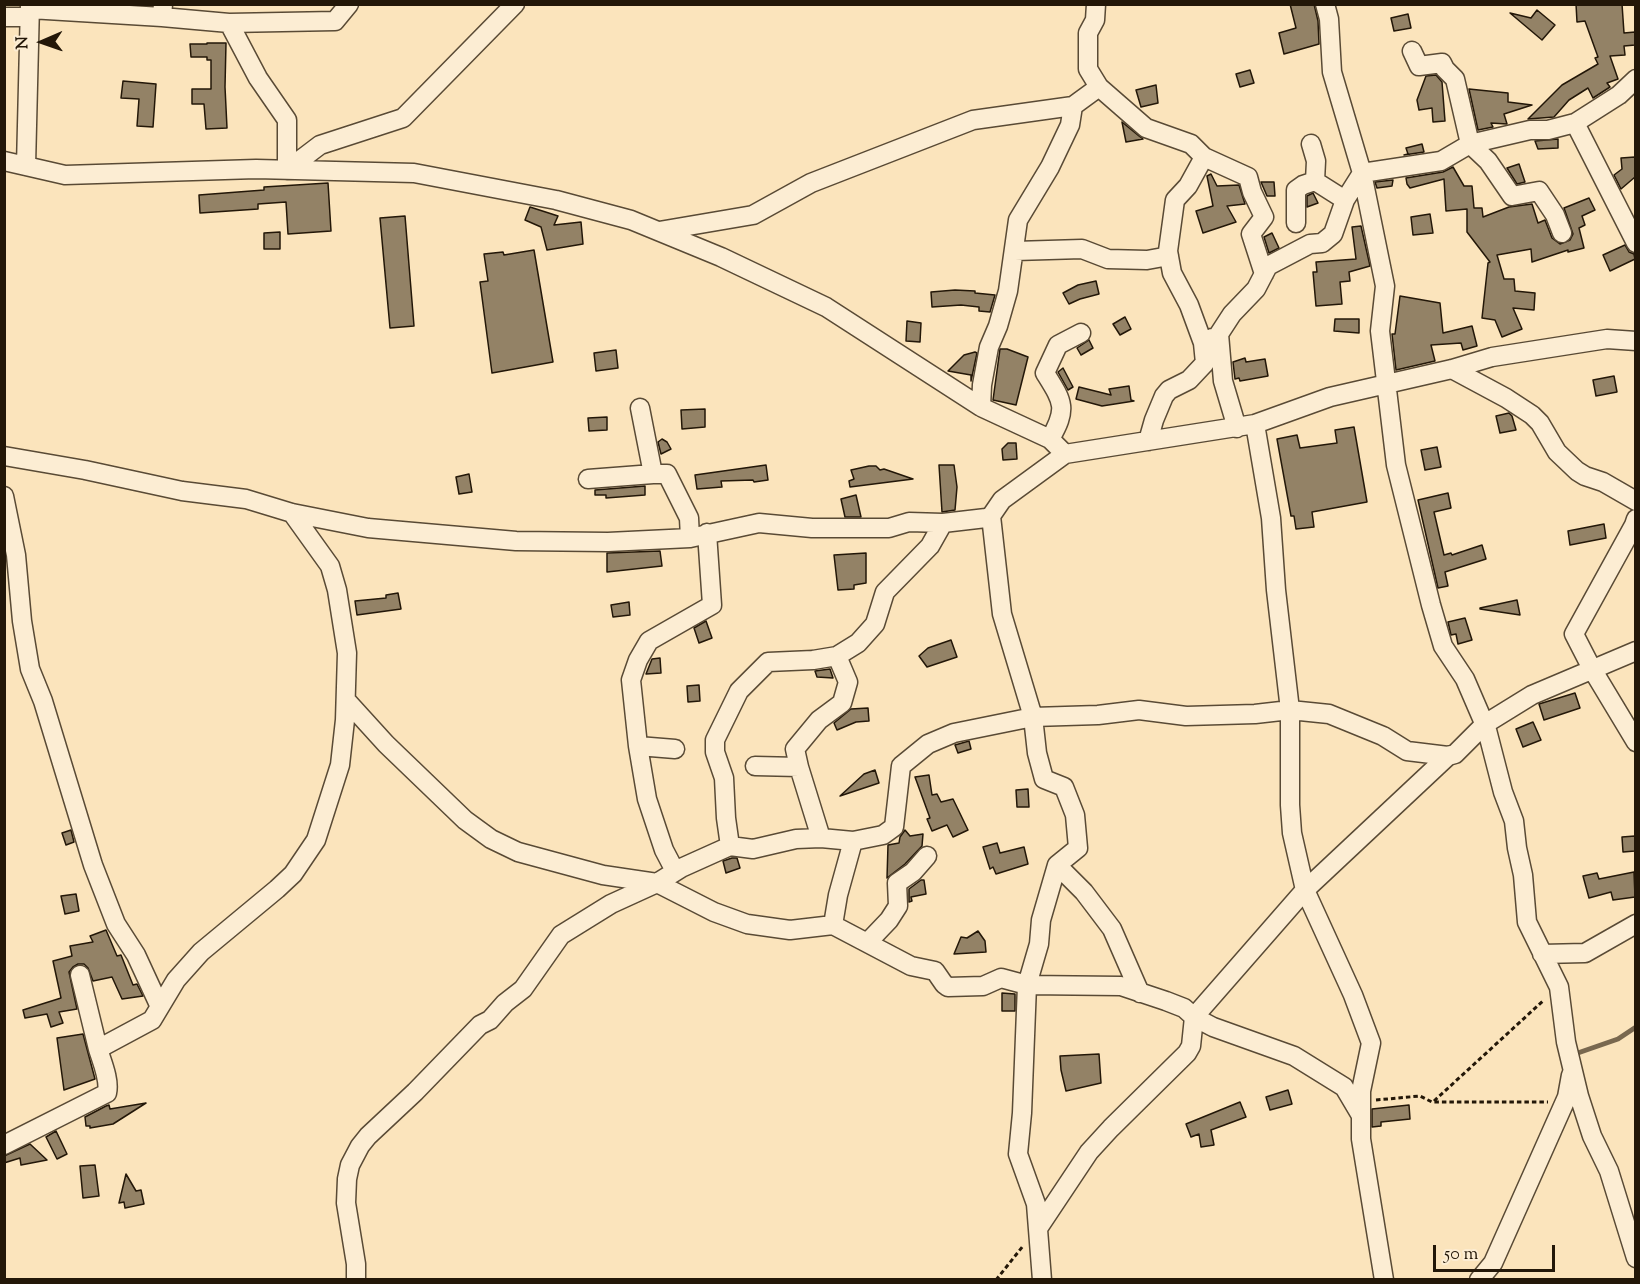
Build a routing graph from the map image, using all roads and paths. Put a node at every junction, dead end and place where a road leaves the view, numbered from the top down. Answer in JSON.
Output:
{"nodes":[{"id":1,"x":349,"y":4,"type":"edge"},
{"id":2,"x":515,"y":4,"type":"edge"},
{"id":3,"x":1096,"y":4,"type":"edge"},
{"id":4,"x":1325,"y":4,"type":"edge"},
{"id":5,"x":30,"y":10,"type":"edge"},
{"id":6,"x":163,"y":11,"type":"edge"},
{"id":7,"x":4,"y":17,"type":"edge"},
{"id":8,"x":228,"y":23,"type":"junction"},
{"id":9,"x":1412,"y":51,"type":"dead end"},
{"id":10,"x":1635,"y":79,"type":"edge"},
{"id":11,"x":1099,"y":87,"type":"junction"},
{"id":12,"x":1072,"y":106,"type":"junction"},
{"id":13,"x":1575,"y":123,"type":"junction"},
{"id":14,"x":1311,"y":144,"type":"dead end"},
{"id":15,"x":1470,"y":144,"type":"junction"},
{"id":16,"x":1204,"y":156,"type":"junction"},
{"id":17,"x":4,"y":161,"type":"edge"},
{"id":18,"x":26,"y":166,"type":"junction"},
{"id":19,"x":286,"y":170,"type":"junction"},
{"id":20,"x":1362,"y":173,"type":"junction"},
{"id":21,"x":1315,"y":181,"type":"junction"},
{"id":22,"x":1345,"y":200,"type":"junction"},
{"id":23,"x":1296,"y":224,"type":"dead end"},
{"id":24,"x":659,"y":231,"type":"junction"},
{"id":25,"x":1562,"y":233,"type":"dead end"},
{"id":26,"x":1635,"y":243,"type":"edge"},
{"id":27,"x":1015,"y":250,"type":"junction"},
{"id":28,"x":1169,"y":256,"type":"junction"},
{"id":29,"x":1264,"y":274,"type":"junction"},
{"id":30,"x":1081,"y":333,"type":"dead end"},
{"id":31,"x":1219,"y":334,"type":"junction"},
{"id":32,"x":1635,"y":341,"type":"edge"},
{"id":33,"x":1203,"y":343,"type":"junction"},
{"id":34,"x":1452,"y":369,"type":"junction"},
{"id":35,"x":1385,"y":384,"type":"junction"},
{"id":36,"x":981,"y":407,"type":"junction"},
{"id":37,"x":640,"y":408,"type":"dead end"},
{"id":38,"x":1246,"y":426,"type":"junction"},
{"id":39,"x":1050,"y":439,"type":"junction"},
{"id":40,"x":1148,"y":441,"type":"junction"},
{"id":41,"x":1065,"y":454,"type":"junction"},
{"id":42,"x":4,"y":456,"type":"edge"},
{"id":43,"x":652,"y":474,"type":"junction"},
{"id":44,"x":588,"y":479,"type":"dead end"},
{"id":45,"x":4,"y":496,"type":"edge"},
{"id":46,"x":1635,"y":501,"type":"edge"},
{"id":47,"x":292,"y":513,"type":"junction"},
{"id":48,"x":991,"y":516,"type":"junction"},
{"id":49,"x":1635,"y":519,"type":"edge"},
{"id":50,"x":943,"y":523,"type":"junction"},
{"id":51,"x":699,"y":535,"type":"junction"},
{"id":52,"x":1635,"y":651,"type":"edge"},
{"id":53,"x":837,"y":657,"type":"junction"},
{"id":54,"x":1592,"y":669,"type":"junction"},
{"id":55,"x":346,"y":700,"type":"junction"},
{"id":56,"x":1290,"y":710,"type":"junction"},
{"id":57,"x":1033,"y":717,"type":"junction"},
{"id":58,"x":1485,"y":724,"type":"junction"},
{"id":59,"x":1635,"y":742,"type":"edge"},
{"id":60,"x":638,"y":746,"type":"junction"},
{"id":61,"x":675,"y":749,"type":"dead end"},
{"id":62,"x":1448,"y":756,"type":"junction"},
{"id":63,"x":755,"y":766,"type":"dead end"},
{"id":64,"x":799,"y":767,"type":"junction"},
{"id":65,"x":821,"y":838,"type":"junction"},
{"id":66,"x":853,"y":841,"type":"junction"},
{"id":67,"x":730,"y":846,"type":"junction"},
{"id":68,"x":927,"y":856,"type":"dead end"},
{"id":69,"x":1057,"y":865,"type":"junction"},
{"id":70,"x":675,"y":871,"type":"junction"},
{"id":71,"x":657,"y":883,"type":"junction"},
{"id":72,"x":1305,"y":890,"type":"junction"},
{"id":73,"x":1635,"y":924,"type":"edge"},
{"id":74,"x":833,"y":925,"type":"junction"},
{"id":75,"x":868,"y":942,"type":"junction"},
{"id":76,"x":1542,"y":954,"type":"junction"},
{"id":77,"x":80,"y":975,"type":"dead end"},
{"id":78,"x":1027,"y":985,"type":"junction"},
{"id":79,"x":1559,"y":987,"type":"junction"},
{"id":80,"x":1140,"y":993,"type":"junction"},
{"id":81,"x":160,"y":1006,"type":"junction"},
{"id":82,"x":1194,"y":1017,"type":"junction"},
{"id":83,"x":98,"y":1050,"type":"junction"},
{"id":84,"x":1572,"y":1069,"type":"junction"},
{"id":85,"x":1567,"y":1097,"type":"junction"},
{"id":86,"x":1432,"y":1102,"type":"junction"},
{"id":87,"x":1360,"y":1107,"type":"junction"},
{"id":88,"x":4,"y":1145,"type":"edge"},
{"id":89,"x":1039,"y":1227,"type":"junction"},
{"id":90,"x":1635,"y":1258,"type":"edge"},
{"id":91,"x":356,"y":1280,"type":"edge"},
{"id":92,"x":996,"y":1280,"type":"edge"},
{"id":93,"x":1042,"y":1280,"type":"edge"},
{"id":94,"x":1384,"y":1280,"type":"edge"},
{"id":95,"x":1479,"y":1280,"type":"edge"}],
"edges":[{"from":1,"to":8,"type":"street"},
{"from":2,"to":19,"type":"street"},
{"from":3,"to":11,"type":"street"},
{"from":4,"to":20,"type":"street"},
{"from":5,"to":6,"type":"street"},
{"from":5,"to":7,"type":"street"},
{"from":5,"to":18,"type":"street"},
{"from":6,"to":8,"type":"street"},
{"from":8,"to":19,"type":"street"},
{"from":9,"to":15,"type":"street"},
{"from":10,"to":13,"type":"street"},
{"from":11,"to":12,"type":"street"},
{"from":11,"to":16,"type":"street"},
{"from":12,"to":24,"type":"street"},
{"from":12,"to":27,"type":"street"},
{"from":13,"to":15,"type":"street"},
{"from":13,"to":26,"type":"street"},
{"from":14,"to":21,"type":"street"},
{"from":15,"to":20,"type":"street"},
{"from":15,"to":25,"type":"street"},
{"from":16,"to":28,"type":"street"},
{"from":16,"to":29,"type":"street"},
{"from":17,"to":18,"type":"street"},
{"from":18,"to":19,"type":"street"},
{"from":19,"to":24,"type":"street"},
{"from":20,"to":22,"type":"street"},
{"from":20,"to":35,"type":"street"},
{"from":21,"to":22,"type":"street"},
{"from":21,"to":23,"type":"street"},
{"from":22,"to":29,"type":"street"},
{"from":24,"to":36,"type":"street"},
{"from":27,"to":28,"type":"street"},
{"from":27,"to":36,"type":"street"},
{"from":28,"to":33,"type":"street"},
{"from":29,"to":31,"type":"street"},
{"from":30,"to":39,"type":"street"},
{"from":31,"to":33,"type":"street"},
{"from":31,"to":38,"type":"street"},
{"from":32,"to":34,"type":"street"},
{"from":33,"to":40,"type":"street"},
{"from":34,"to":35,"type":"street"},
{"from":34,"to":46,"type":"street"},
{"from":35,"to":38,"type":"street"},
{"from":35,"to":58,"type":"street"},
{"from":36,"to":39,"type":"street"},
{"from":37,"to":43,"type":"street"},
{"from":38,"to":40,"type":"street"},
{"from":38,"to":56,"type":"street"},
{"from":39,"to":41,"type":"street"},
{"from":40,"to":41,"type":"street"},
{"from":41,"to":48,"type":"street"},
{"from":42,"to":47,"type":"street"},
{"from":43,"to":44,"type":"street"},
{"from":43,"to":51,"type":"street"},
{"from":45,"to":81,"type":"street"},
{"from":47,"to":51,"type":"street"},
{"from":47,"to":55,"type":"street"},
{"from":48,"to":50,"type":"street"},
{"from":48,"to":57,"type":"street"},
{"from":49,"to":54,"type":"street"},
{"from":50,"to":51,"type":"street"},
{"from":50,"to":53,"type":"street"},
{"from":51,"to":60,"type":"street"},
{"from":52,"to":54,"type":"street"},
{"from":53,"to":64,"type":"street"},
{"from":53,"to":67,"type":"street"},
{"from":54,"to":58,"type":"street"},
{"from":54,"to":59,"type":"street"},
{"from":55,"to":71,"type":"street"},
{"from":55,"to":81,"type":"street"},
{"from":56,"to":57,"type":"street"},
{"from":56,"to":62,"type":"street"},
{"from":56,"to":72,"type":"street"},
{"from":57,"to":66,"type":"street"},
{"from":57,"to":69,"type":"street"},
{"from":58,"to":62,"type":"street"},
{"from":58,"to":76,"type":"street"},
{"from":60,"to":61,"type":"street"},
{"from":60,"to":70,"type":"street"},
{"from":62,"to":72,"type":"street"},
{"from":63,"to":64,"type":"street"},
{"from":64,"to":65,"type":"street"},
{"from":65,"to":66,"type":"street"},
{"from":65,"to":67,"type":"street"},
{"from":66,"to":74,"type":"street"},
{"from":67,"to":70,"type":"street"},
{"from":68,"to":75,"type":"street"},
{"from":69,"to":78,"type":"street"},
{"from":69,"to":80,"type":"street"},
{"from":70,"to":71,"type":"street"},
{"from":71,"to":74,"type":"street"},
{"from":71,"to":91,"type":"street"},
{"from":72,"to":82,"type":"street"},
{"from":72,"to":87,"type":"street"},
{"from":73,"to":76,"type":"street"},
{"from":74,"to":75,"type":"street"},
{"from":75,"to":78,"type":"street"},
{"from":76,"to":79,"type":"street"},
{"from":77,"to":83,"type":"street"},
{"from":78,"to":80,"type":"street"},
{"from":78,"to":89,"type":"street"},
{"from":79,"to":84,"type":"street"},
{"from":79,"to":86,"type":"path"},
{"from":80,"to":82,"type":"street"},
{"from":81,"to":83,"type":"street"},
{"from":82,"to":87,"type":"street"},
{"from":82,"to":89,"type":"street"},
{"from":83,"to":88,"type":"street"},
{"from":84,"to":85,"type":"street"},
{"from":84,"to":90,"type":"street"},
{"from":85,"to":86,"type":"path"},
{"from":85,"to":95,"type":"street"},
{"from":86,"to":87,"type":"path"},
{"from":87,"to":94,"type":"street"},
{"from":89,"to":92,"type":"path"},
{"from":89,"to":93,"type":"street"}]}
